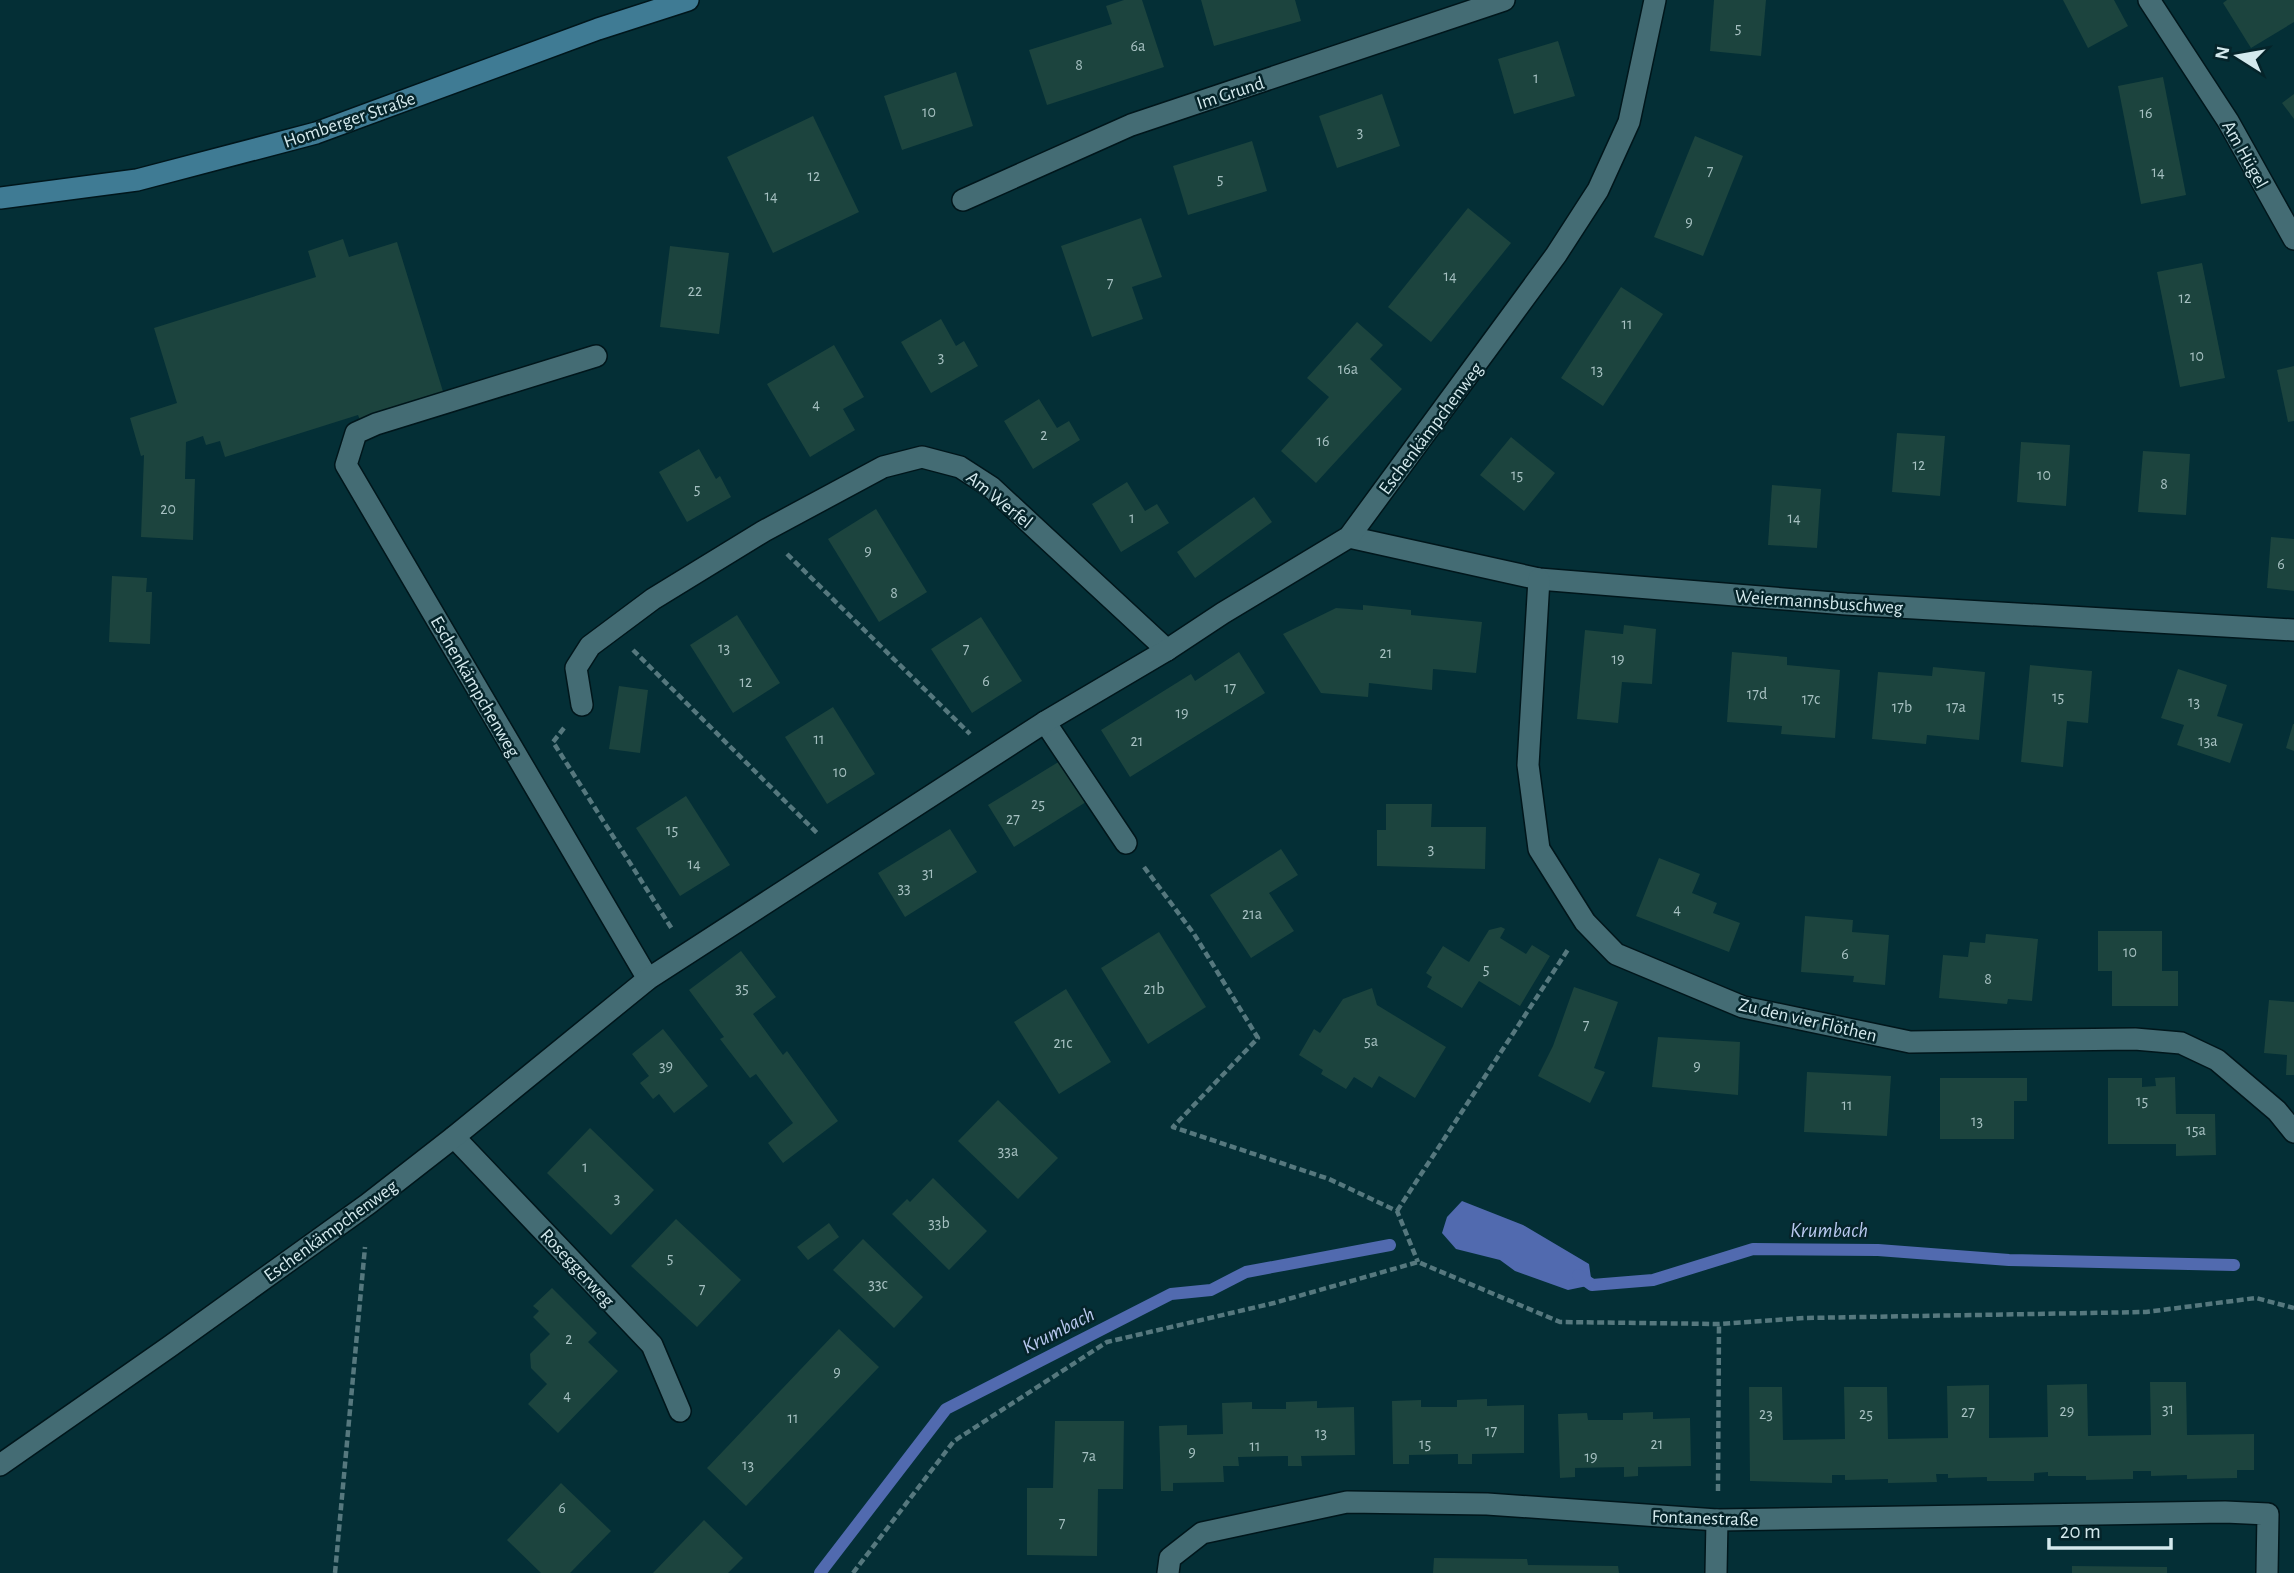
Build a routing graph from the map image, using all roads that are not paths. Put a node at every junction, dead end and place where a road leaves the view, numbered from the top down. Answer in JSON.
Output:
{"nodes":[{"id":1,"x":688,"y":0,"type":"edge"},
{"id":2,"x":1504,"y":0,"type":"edge"},
{"id":3,"x":1655,"y":0,"type":"edge"},
{"id":4,"x":2149,"y":0,"type":"edge"},
{"id":5,"x":0,"y":198,"type":"edge"},
{"id":6,"x":963,"y":200,"type":"dead end"},
{"id":7,"x":2294,"y":239,"type":"edge"},
{"id":8,"x":596,"y":356,"type":"dead end"},
{"id":9,"x":1349,"y":537,"type":"junction"},
{"id":10,"x":1539,"y":579,"type":"junction"},
{"id":11,"x":2294,"y":630,"type":"edge"},
{"id":12,"x":1167,"y":650,"type":"junction"},
{"id":13,"x":582,"y":705,"type":"road end"},
{"id":14,"x":1045,"y":722,"type":"junction"},
{"id":15,"x":1126,"y":843,"type":"road end"},
{"id":16,"x":648,"y":979,"type":"junction"},
{"id":17,"x":2294,"y":1132,"type":"edge"},
{"id":18,"x":454,"y":1137,"type":"junction"},
{"id":19,"x":680,"y":1411,"type":"dead end"},
{"id":20,"x":0,"y":1465,"type":"edge"},
{"id":21,"x":1717,"y":1520,"type":"junction"},
{"id":22,"x":1168,"y":1573,"type":"edge"},
{"id":23,"x":1716,"y":1573,"type":"edge"},
{"id":24,"x":2267,"y":1573,"type":"edge"}],
"edges":[{"from":1,"to":5,"type":"main road","name":"Homberger Straße"},
{"from":2,"to":6,"type":"street","name":"Im Grund"},
{"from":3,"to":9,"type":"street","name":"Eschenkämpchenweg"},
{"from":4,"to":7,"type":"street","name":"Am Hügel"},
{"from":8,"to":16,"type":"street","name":"Eschenkämpchenweg"},
{"from":9,"to":10,"type":"street","name":"Weiermannsbuschweg"},
{"from":9,"to":12,"type":"street","name":"Eschenkämpchenweg"},
{"from":10,"to":11,"type":"street","name":"Weiermannsbuschweg"},
{"from":10,"to":17,"type":"street","name":"Zu den vier Flöthen"},
{"from":12,"to":13,"type":"street","name":"Am Werfel"},
{"from":12,"to":14,"type":"street","name":"Eschenkämpchenweg"},
{"from":14,"to":15,"type":"street"},
{"from":14,"to":16,"type":"street","name":"Eschenkämpchenweg"},
{"from":16,"to":18,"type":"street","name":"Eschenkämpchenweg"},
{"from":18,"to":19,"type":"street","name":"Roseggerweg"},
{"from":18,"to":20,"type":"street","name":"Eschenkämpchenweg"},
{"from":21,"to":22,"type":"street","name":"Fontanestraße"},
{"from":21,"to":23,"type":"street"},
{"from":21,"to":24,"type":"street","name":"Fontanestraße"}]}
